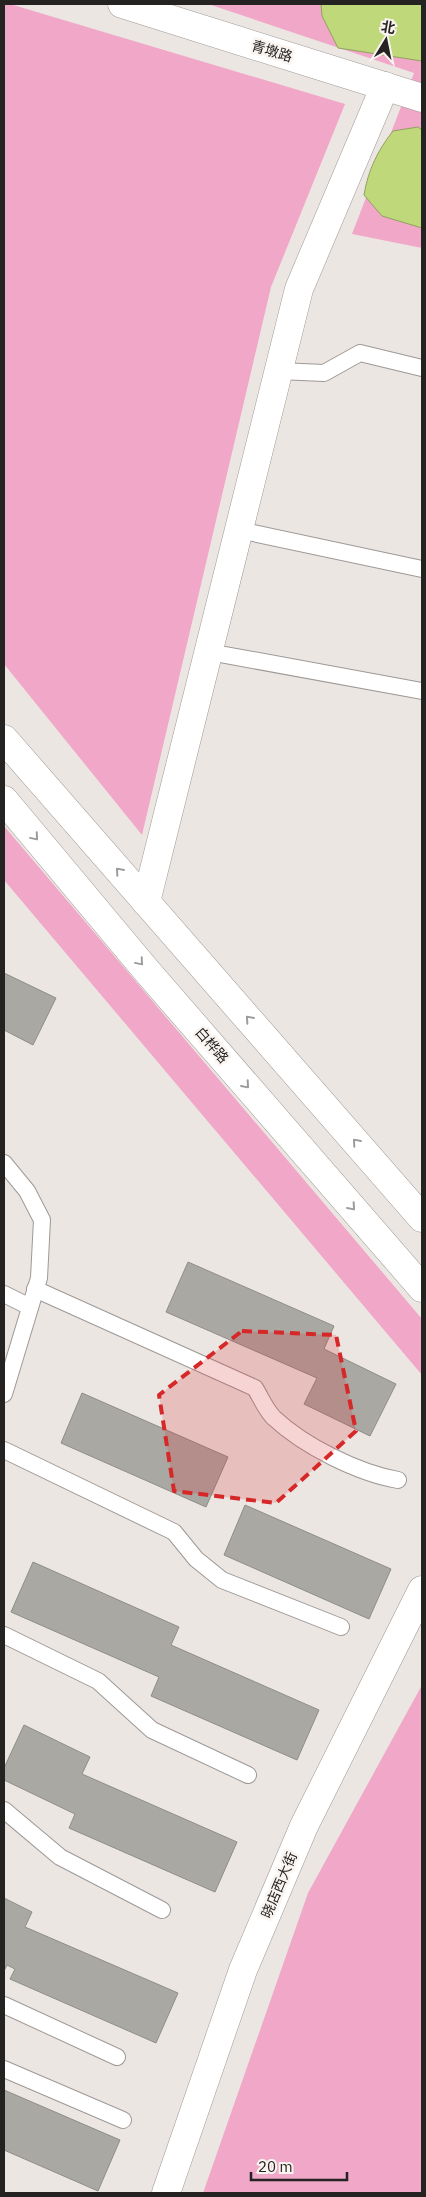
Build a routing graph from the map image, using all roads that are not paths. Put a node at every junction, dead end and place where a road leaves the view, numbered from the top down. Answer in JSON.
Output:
{"nodes":[{"id":1,"x":122,"y":4,"type":"edge"},
{"id":2,"x":385,"y":86,"type":"junction"},
{"id":3,"x":422,"y":98,"type":"edge"},
{"id":4,"x":422,"y":368,"type":"edge"},
{"id":5,"x":279,"y":371,"type":"junction"},
{"id":6,"x":239,"y":530,"type":"junction"},
{"id":7,"x":422,"y":569,"type":"edge"},
{"id":8,"x":209,"y":652,"type":"junction"},
{"id":9,"x":422,"y":691,"type":"edge"},
{"id":10,"x":4,"y":739,"type":"edge"},
{"id":11,"x":4,"y":800,"type":"edge"},
{"id":12,"x":146,"y":902,"type":"junction"},
{"id":13,"x":4,"y":1162,"type":"edge"},
{"id":14,"x":422,"y":1218,"type":"edge"},
{"id":15,"x":422,"y":1288,"type":"edge"},
{"id":16,"x":35,"y":1290,"type":"junction"},
{"id":17,"x":4,"y":1294,"type":"edge"},
{"id":18,"x":30,"y":1307,"type":"junction"},
{"id":19,"x":4,"y":1394,"type":"edge"},
{"id":20,"x":4,"y":1450,"type":"edge"},
{"id":21,"x":398,"y":1480,"type":"dead end"},
{"id":22,"x":422,"y":1590,"type":"edge"},
{"id":23,"x":341,"y":1627,"type":"dead end"},
{"id":24,"x":4,"y":1635,"type":"edge"},
{"id":25,"x":248,"y":1775,"type":"dead end"},
{"id":26,"x":4,"y":1810,"type":"edge"},
{"id":27,"x":162,"y":1910,"type":"dead end"},
{"id":28,"x":4,"y":2005,"type":"edge"},
{"id":29,"x":117,"y":2057,"type":"dead end"},
{"id":30,"x":4,"y":2069,"type":"edge"},
{"id":31,"x":123,"y":2120,"type":"dead end"},
{"id":32,"x":166,"y":2193,"type":"edge"}],
"edges":[{"from":1,"to":2,"type":"street","name":"青墩路"},
{"from":2,"to":3,"type":"street","name":"青墩路"},
{"from":2,"to":5,"type":"street"},
{"from":4,"to":5,"type":"lane"},
{"from":5,"to":6,"type":"street"},
{"from":6,"to":7,"type":"lane"},
{"from":6,"to":8,"type":"street"},
{"from":8,"to":9,"type":"lane"},
{"from":8,"to":12,"type":"street"},
{"from":12,"to":10,"type":"street","one_way":true},
{"from":11,"to":15,"type":"street","name":"白桦路","one_way":true},
{"from":14,"to":12,"type":"street","one_way":true},
{"from":13,"to":16,"type":"lane"},
{"from":16,"to":18,"type":"lane"},
{"from":16,"to":21,"type":"lane"},
{"from":17,"to":18,"type":"lane"},
{"from":18,"to":19,"type":"lane"},
{"from":20,"to":23,"type":"lane"},
{"from":22,"to":32,"type":"street","name":"晓店西大街"},
{"from":24,"to":25,"type":"lane"},
{"from":26,"to":27,"type":"lane"},
{"from":28,"to":29,"type":"lane"},
{"from":30,"to":31,"type":"lane"}]}
